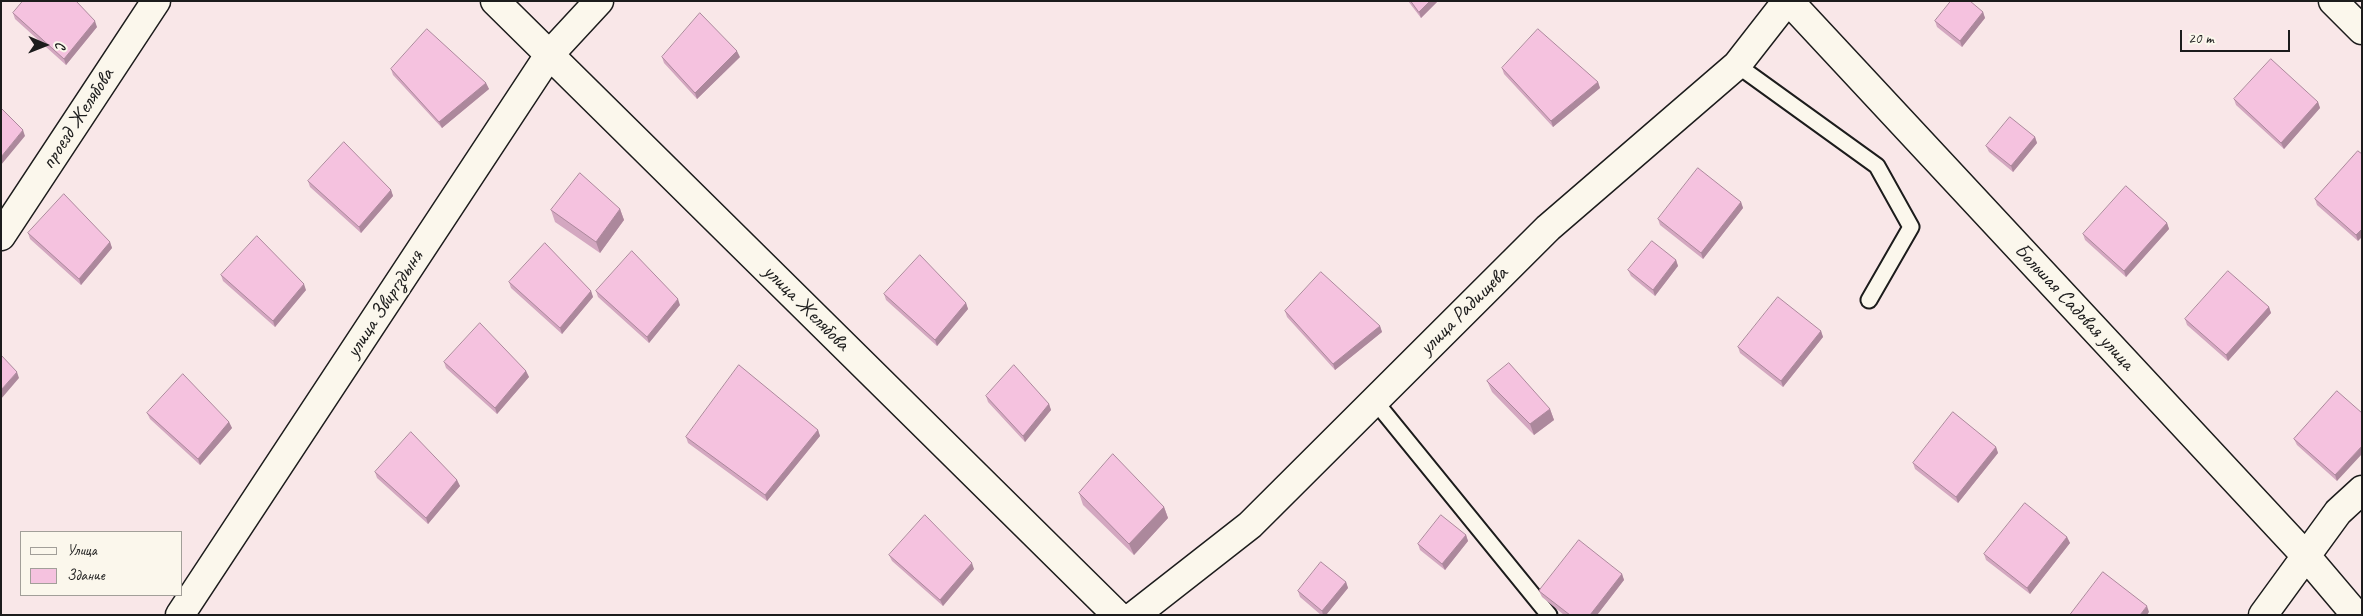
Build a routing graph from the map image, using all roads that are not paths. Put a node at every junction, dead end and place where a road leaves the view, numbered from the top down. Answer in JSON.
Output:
{"nodes":[{"id":1,"x":156,"y":1,"type":"edge"},
{"id":2,"x":494,"y":1,"type":"edge"},
{"id":3,"x":599,"y":1,"type":"edge"},
{"id":4,"x":1788,"y":1,"type":"edge"},
{"id":5,"x":2333,"y":1,"type":"edge"},
{"id":6,"x":2362,"y":30,"type":"edge"},
{"id":7,"x":549,"y":55,"type":"junction"},
{"id":8,"x":1737,"y":65,"type":"junction"},
{"id":9,"x":1,"y":236,"type":"edge"},
{"id":10,"x":1869,"y":300,"type":"dead end"},
{"id":11,"x":1374,"y":400,"type":"junction"},
{"id":12,"x":2362,"y":490,"type":"edge"},
{"id":13,"x":2306,"y":556,"type":"junction"},
{"id":14,"x":180,"y":615,"type":"edge"},
{"id":15,"x":1117,"y":615,"type":"edge"},
{"id":16,"x":1135,"y":615,"type":"edge"},
{"id":17,"x":1548,"y":615,"type":"edge"},
{"id":18,"x":2263,"y":615,"type":"edge"},
{"id":19,"x":2356,"y":615,"type":"edge"}],
"edges":[{"from":1,"to":9,"type":"street","name":"проезд Желябова"},
{"from":2,"to":7,"type":"street","name":"улица Желябова"},
{"from":3,"to":7,"type":"street","name":"улица Звиргздыня"},
{"from":4,"to":8,"type":"street","name":"улица Радищева"},
{"from":4,"to":13,"type":"street","name":"Большая Садовая улица"},
{"from":5,"to":6,"type":"street"},
{"from":7,"to":14,"type":"street","name":"улица Звиргздыня"},
{"from":7,"to":15,"type":"street","name":"улица Желябова"},
{"from":8,"to":10,"type":"lane"},
{"from":8,"to":11,"type":"street","name":"улица Радищева"},
{"from":11,"to":16,"type":"street","name":"улица Радищева"},
{"from":11,"to":17,"type":"lane"},
{"from":12,"to":13,"type":"street"},
{"from":13,"to":18,"type":"street"},
{"from":13,"to":19,"type":"street","name":"Большая Садовая улица"}]}
